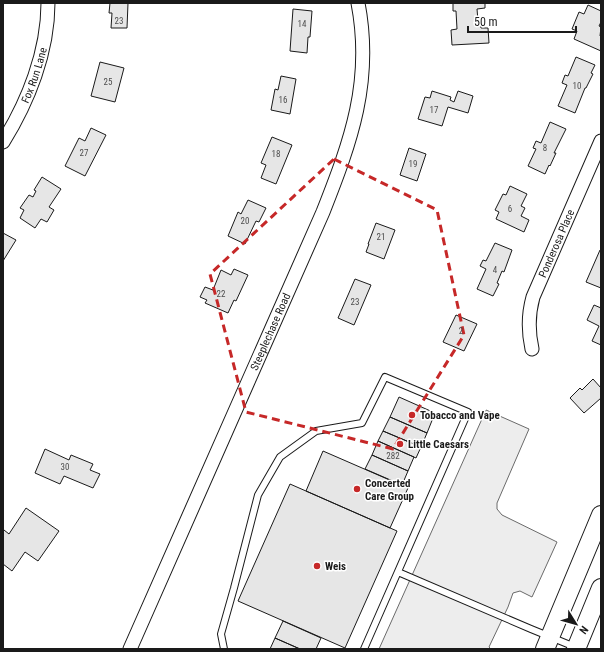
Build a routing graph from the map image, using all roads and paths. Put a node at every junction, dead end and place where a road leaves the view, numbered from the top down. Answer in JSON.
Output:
{"nodes":[{"id":1,"x":48,"y":3,"type":"edge"},
{"id":2,"x":358,"y":3,"type":"edge"},
{"id":3,"x":601,"y":141,"type":"edge"},
{"id":4,"x":3,"y":142,"type":"edge"},
{"id":5,"x":596,"y":164,"type":"edge"},
{"id":6,"x":532,"y":349,"type":"dead end"},
{"id":7,"x":601,"y":515,"type":"edge"},
{"id":8,"x":398,"y":572,"type":"junction"},
{"id":9,"x":601,"y":588,"type":"edge"},
{"id":10,"x":547,"y":643,"type":"edge"},
{"id":11,"x":576,"y":648,"type":"edge"},
{"id":12,"x":130,"y":649,"type":"edge"},
{"id":13,"x":224,"y":649,"type":"edge"},
{"id":14,"x":364,"y":649,"type":"edge"}],
"edges":[{"from":1,"to":4,"type":"street","name":"Fox Run Lane"},
{"from":2,"to":12,"type":"street","name":"Steeplechase Road"},
{"from":3,"to":5,"type":"street","name":"Ponderosa Place"},
{"from":5,"to":6,"type":"street","name":"Ponderosa Place"},
{"from":7,"to":10,"type":"main road"},
{"from":8,"to":10,"type":"lane"},
{"from":8,"to":13,"type":"lane"},
{"from":8,"to":14,"type":"lane"},
{"from":9,"to":11,"type":"main road"},
{"from":10,"to":11,"type":"lane"}]}
